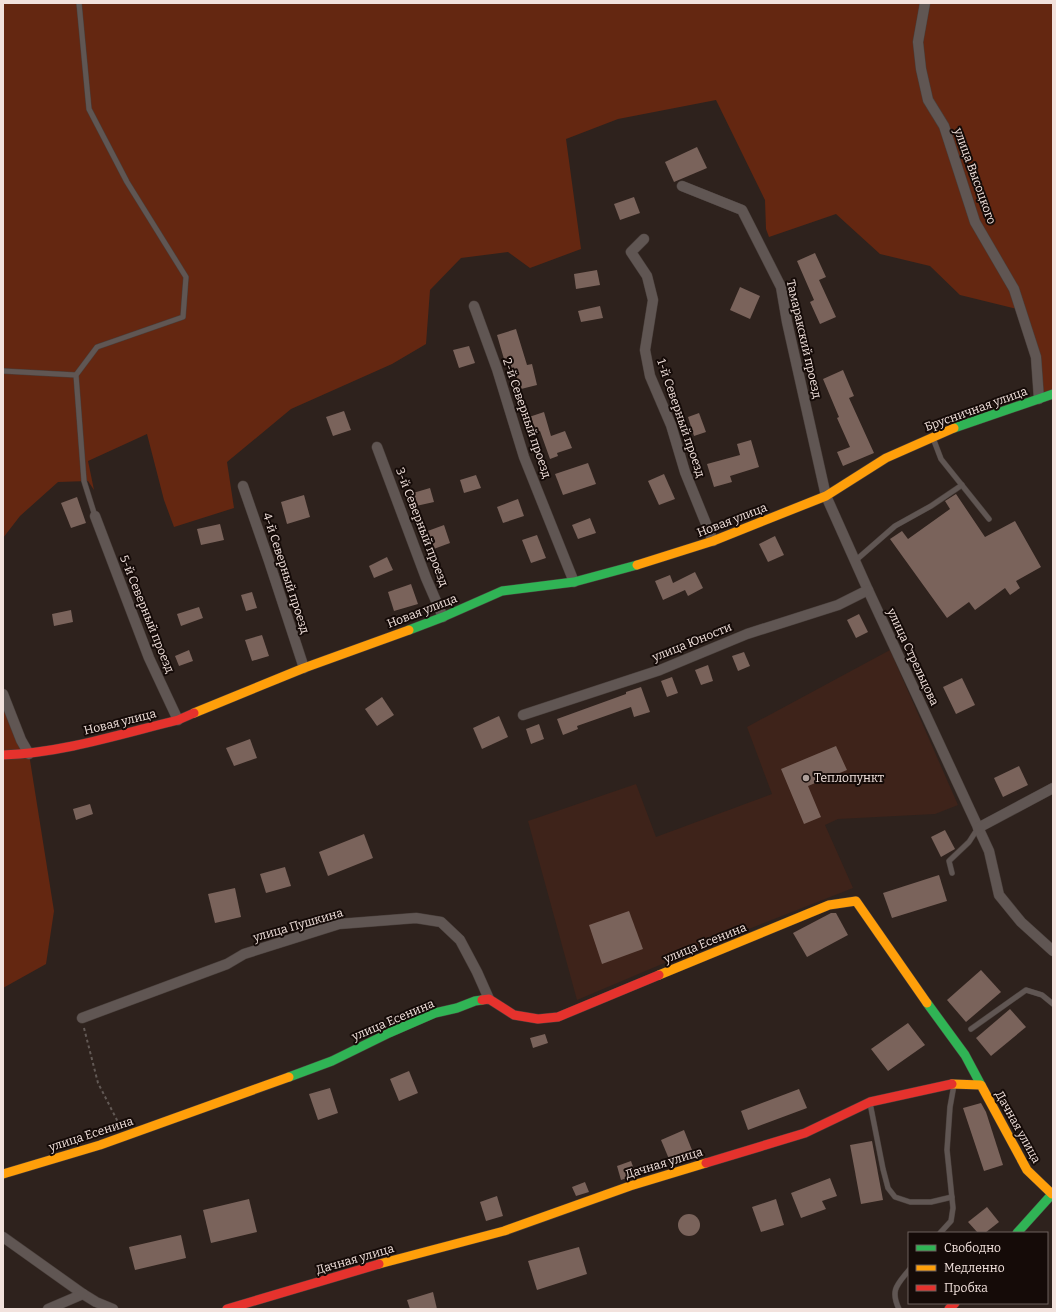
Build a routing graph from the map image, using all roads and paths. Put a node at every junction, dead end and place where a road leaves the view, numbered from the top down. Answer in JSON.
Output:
{"nodes":[{"id":1,"x":80,"y":3,"type":"edge"},
{"id":2,"x":925,"y":3,"type":"edge"},
{"id":3,"x":682,"y":186,"type":"dead end"},
{"id":4,"x":644,"y":239,"type":"dead end"},
{"id":5,"x":474,"y":306,"type":"dead end"},
{"id":6,"x":3,"y":371,"type":"edge"},
{"id":7,"x":76,"y":375,"type":"junction"},
{"id":8,"x":1053,"y":394,"type":"edge"},
{"id":9,"x":1039,"y":399,"type":"junction"},
{"id":10,"x":932,"y":437,"type":"junction"},
{"id":11,"x":377,"y":447,"type":"dead end"},
{"id":12,"x":962,"y":485,"type":"junction"},
{"id":13,"x":243,"y":486,"type":"dead end"},
{"id":14,"x":826,"y":496,"type":"junction"},
{"id":15,"x":95,"y":516,"type":"joint"},
{"id":16,"x":989,"y":519,"type":"dead end"},
{"id":17,"x":713,"y":541,"type":"junction"},
{"id":18,"x":855,"y":561,"type":"junction"},
{"id":19,"x":574,"y":582,"type":"junction"},
{"id":20,"x":868,"y":590,"type":"junction"},
{"id":21,"x":443,"y":617,"type":"junction"},
{"id":22,"x":304,"y":668,"type":"junction"},
{"id":23,"x":3,"y":694,"type":"edge"},
{"id":24,"x":523,"y":715,"type":"dead end"},
{"id":25,"x":178,"y":720,"type":"junction"},
{"id":26,"x":29,"y":754,"type":"junction"},
{"id":27,"x":3,"y":755,"type":"edge"},
{"id":28,"x":1053,"y":788,"type":"edge"},
{"id":29,"x":978,"y":828,"type":"junction"},
{"id":30,"x":952,"y":873,"type":"dead end"},
{"id":31,"x":1053,"y":951,"type":"edge"},
{"id":32,"x":488,"y":999,"type":"junction"},
{"id":33,"x":1053,"y":1004,"type":"edge"},
{"id":34,"x":82,"y":1018,"type":"joint"},
{"id":35,"x":971,"y":1029,"type":"dead end"},
{"id":36,"x":954,"y":1084,"type":"junction"},
{"id":37,"x":981,"y":1085,"type":"junction"},
{"id":38,"x":870,"y":1102,"type":"junction"},
{"id":39,"x":125,"y":1136,"type":"junction"},
{"id":40,"x":3,"y":1174,"type":"edge"},
{"id":41,"x":1052,"y":1194,"type":"edge"},
{"id":42,"x":952,"y":1197,"type":"junction"},
{"id":43,"x":941,"y":1232,"type":"edge"},
{"id":44,"x":1018,"y":1232,"type":"edge"},
{"id":45,"x":3,"y":1237,"type":"edge"},
{"id":46,"x":908,"y":1271,"type":"edge"},
{"id":47,"x":83,"y":1294,"type":"junction"},
{"id":48,"x":48,"y":1309,"type":"edge"},
{"id":49,"x":113,"y":1309,"type":"edge"},
{"id":50,"x":227,"y":1309,"type":"edge"},
{"id":51,"x":898,"y":1309,"type":"edge"}],
"edges":[{"from":1,"to":7,"type":"lane"},
{"from":2,"to":9,"type":"street","name":"улица Высоцкого"},
{"from":3,"to":14,"type":"street","name":"Тамаракский проезд"},
{"from":4,"to":17,"type":"street","name":"1-й Северный проезд"},
{"from":5,"to":19,"type":"street","name":"2-й Северный проезд"},
{"from":6,"to":7,"type":"lane"},
{"from":7,"to":15,"type":"lane"},
{"from":8,"to":9,"type":"street","name":"Брусничная улица"},
{"from":9,"to":10,"type":"street","name":"Брусничная улица"},
{"from":10,"to":12,"type":"lane"},
{"from":10,"to":14,"type":"street","name":"Брусничная улица"},
{"from":11,"to":21,"type":"street","name":"3-й Северный проезд"},
{"from":12,"to":16,"type":"lane"},
{"from":12,"to":18,"type":"lane"},
{"from":13,"to":22,"type":"street","name":"4-й Северный проезд"},
{"from":14,"to":17,"type":"street","name":"Новая улица"},
{"from":14,"to":18,"type":"street","name":"улица Стрельцова"},
{"from":15,"to":25,"type":"street","name":"5-й Северный проезд"},
{"from":17,"to":19,"type":"street","name":"Новая улица"},
{"from":18,"to":20,"type":"street","name":"улица Стрельцова"},
{"from":19,"to":21,"type":"street","name":"Новая улица"},
{"from":20,"to":24,"type":"street","name":"улица Юности"},
{"from":20,"to":29,"type":"street","name":"улица Стрельцова"},
{"from":21,"to":22,"type":"street","name":"Новая улица"},
{"from":22,"to":25,"type":"street","name":"Новая улица"},
{"from":23,"to":26,"type":"street"},
{"from":25,"to":26,"type":"street","name":"Новая улица"},
{"from":26,"to":27,"type":"street","name":"Новая улица"},
{"from":28,"to":29,"type":"street"},
{"from":29,"to":30,"type":"lane"},
{"from":29,"to":31,"type":"street","name":"улица Стрельцова"},
{"from":32,"to":34,"type":"street","name":"улица Пушкина"},
{"from":32,"to":37,"type":"street","name":"улица Есенина"},
{"from":32,"to":39,"type":"street","name":"улица Есенина"},
{"from":33,"to":35,"type":"lane"},
{"from":34,"to":39,"type":"path"},
{"from":36,"to":37,"type":"street","name":"Дачная улица"},
{"from":36,"to":38,"type":"street","name":"Дачная улица"},
{"from":36,"to":42,"type":"lane"},
{"from":37,"to":41,"type":"street","name":"Дачная улица"},
{"from":38,"to":42,"type":"lane"},
{"from":38,"to":50,"type":"street","name":"Дачная улица"},
{"from":39,"to":40,"type":"street","name":"улица Есенина"},
{"from":41,"to":44,"type":"street"},
{"from":42,"to":43,"type":"lane"},
{"from":45,"to":47,"type":"street"},
{"from":46,"to":51,"type":"lane"},
{"from":47,"to":48,"type":"street"},
{"from":47,"to":49,"type":"street"}]}
